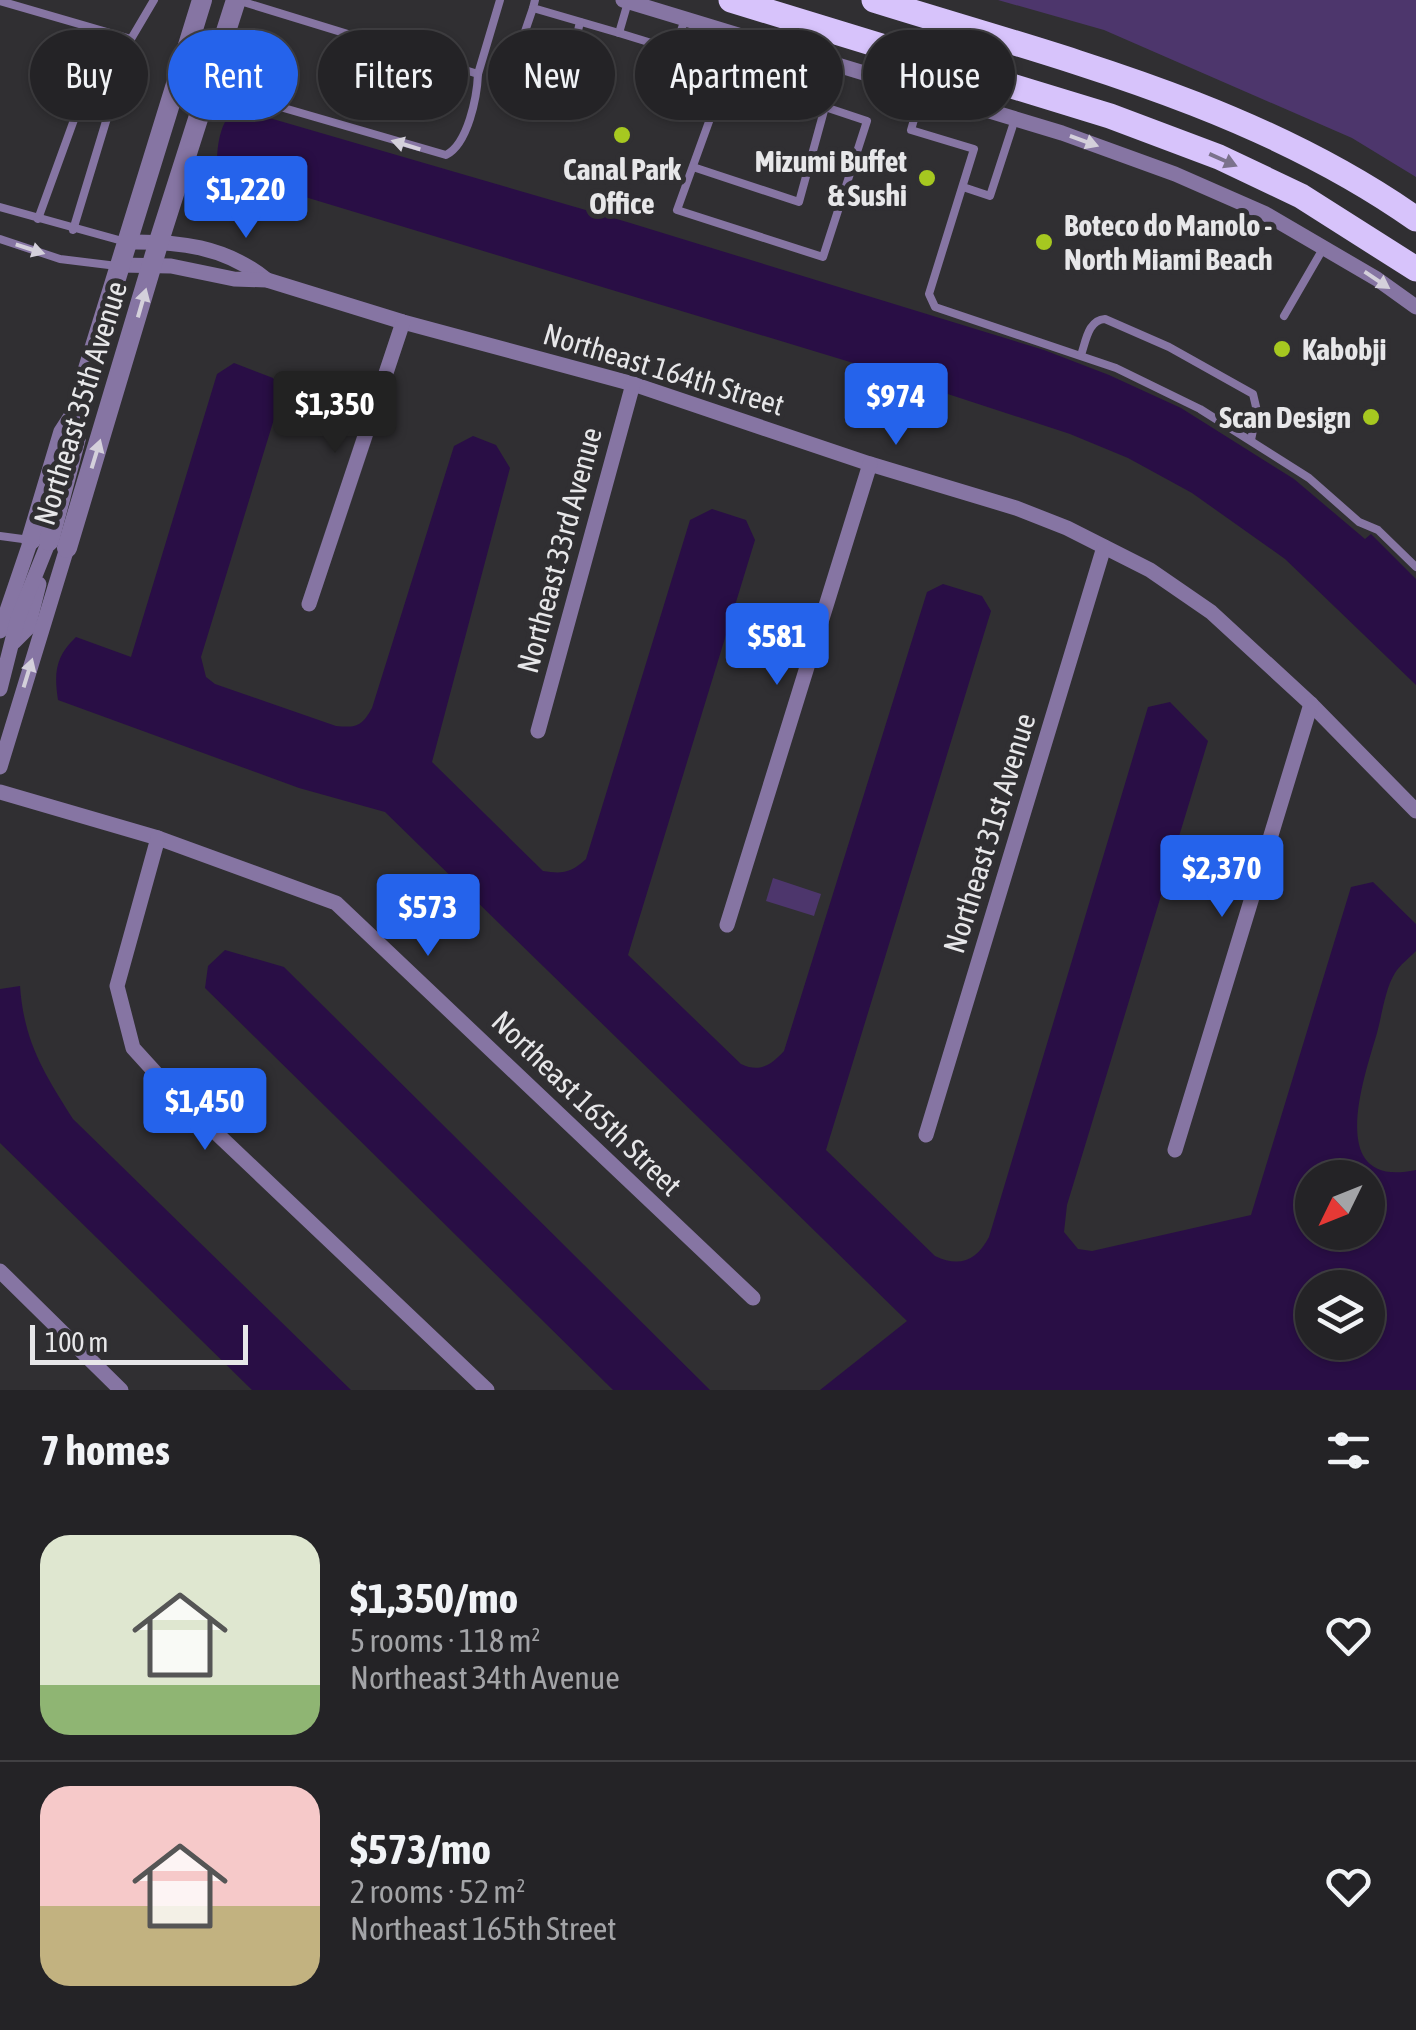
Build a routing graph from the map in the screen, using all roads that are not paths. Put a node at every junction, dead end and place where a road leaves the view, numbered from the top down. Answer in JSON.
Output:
{"nodes":[{"id":1,"x":154,"y":0,"type":"edge"},
{"id":2,"x":202,"y":0,"type":"edge"},
{"id":3,"x":236,"y":0,"type":"edge"},
{"id":4,"x":500,"y":0,"type":"edge"},
{"id":5,"x":732,"y":0,"type":"edge"},
{"id":6,"x":874,"y":0,"type":"edge"},
{"id":7,"x":0,"y":1,"type":"edge"},
{"id":8,"x":631,"y":1,"type":"edge"},
{"id":9,"x":21,"y":3,"type":"edge"},
{"id":10,"x":534,"y":4,"type":"edge"},
{"id":11,"x":685,"y":20,"type":"junction"},
{"id":12,"x":580,"y":22,"type":"junction"},
{"id":13,"x":103,"y":30,"type":"edge"},
{"id":14,"x":136,"y":30,"type":"edge"},
{"id":15,"x":227,"y":30,"type":"edge"},
{"id":16,"x":525,"y":30,"type":"edge"},
{"id":17,"x":578,"y":30,"type":"edge"},
{"id":18,"x":719,"y":30,"type":"edge"},
{"id":19,"x":618,"y":33,"type":"junction"},
{"id":20,"x":478,"y":74,"type":"junction"},
{"id":21,"x":298,"y":112,"type":"edge"},
{"id":22,"x":843,"y":113,"type":"edge"},
{"id":23,"x":1015,"y":119,"type":"edge"},
{"id":24,"x":74,"y":120,"type":"edge"},
{"id":25,"x":106,"y":120,"type":"edge"},
{"id":26,"x":199,"y":120,"type":"edge"},
{"id":27,"x":709,"y":120,"type":"edge"},
{"id":28,"x":821,"y":120,"type":"edge"},
{"id":29,"x":914,"y":120,"type":"edge"},
{"id":30,"x":1015,"y":120,"type":"edge"},
{"id":31,"x":692,"y":167,"type":"junction"},
{"id":32,"x":963,"y":187,"type":"junction"},
{"id":33,"x":0,"y":207,"type":"edge"},
{"id":34,"x":38,"y":219,"type":"junction"},
{"id":35,"x":1416,"y":219,"type":"edge"},
{"id":36,"x":73,"y":230,"type":"junction"},
{"id":37,"x":0,"y":240,"type":"edge"},
{"id":38,"x":159,"y":241,"type":"junction"},
{"id":39,"x":126,"y":242,"type":"junction"},
{"id":40,"x":1324,"y":247,"type":"junction"},
{"id":41,"x":152,"y":265,"type":"junction"},
{"id":42,"x":120,"y":266,"type":"junction"},
{"id":43,"x":1416,"y":269,"type":"edge"},
{"id":44,"x":267,"y":280,"type":"junction"},
{"id":45,"x":1416,"y":307,"type":"edge"},
{"id":46,"x":1284,"y":316,"type":"dead end"},
{"id":47,"x":403,"y":322,"type":"junction"},
{"id":48,"x":1081,"y":355,"type":"junction"},
{"id":49,"x":633,"y":384,"type":"junction"},
{"id":50,"x":1251,"y":440,"type":"junction"},
{"id":51,"x":870,"y":464,"type":"junction"},
{"id":52,"x":0,"y":536,"type":"edge"},
{"id":53,"x":49,"y":543,"type":"junction"},
{"id":54,"x":1104,"y":547,"type":"junction"},
{"id":55,"x":1416,"y":567,"type":"edge"},
{"id":56,"x":309,"y":604,"type":"dead end"},
{"id":57,"x":0,"y":631,"type":"edge"},
{"id":58,"x":0,"y":688,"type":"edge"},
{"id":59,"x":1311,"y":704,"type":"junction"},
{"id":60,"x":538,"y":731,"type":"dead end"},
{"id":61,"x":0,"y":767,"type":"edge"},
{"id":62,"x":0,"y":792,"type":"edge"},
{"id":63,"x":1416,"y":811,"type":"edge"},
{"id":64,"x":158,"y":838,"type":"junction"},
{"id":65,"x":728,"y":925,"type":"dead end"},
{"id":66,"x":926,"y":1135,"type":"dead end"},
{"id":67,"x":1175,"y":1150,"type":"dead end"},
{"id":68,"x":0,"y":1271,"type":"edge"},
{"id":69,"x":752,"y":1298,"type":"dead end"},
{"id":70,"x":121,"y":1390,"type":"edge"},
{"id":71,"x":487,"y":1390,"type":"edge"}],
"edges":[{"from":1,"to":14,"type":"lane"},
{"from":2,"to":39,"type":"street","name":"Northeast 35th Avenue"},
{"from":3,"to":15,"type":"street","name":"Northeast 35th Avenue"},
{"from":3,"to":20,"type":"lane"},
{"from":4,"to":20,"type":"lane"},
{"from":5,"to":43,"type":"main road","one_way":true},
{"from":6,"to":35,"type":"main road"},
{"from":7,"to":9,"type":"lane"},
{"from":8,"to":11,"type":"street"},
{"from":8,"to":19,"type":"lane"},
{"from":9,"to":13,"type":"lane"},
{"from":10,"to":12,"type":"lane"},
{"from":10,"to":16,"type":"lane"},
{"from":11,"to":18,"type":"street"},
{"from":11,"to":19,"type":"lane"},
{"from":12,"to":17,"type":"lane"},
{"from":12,"to":19,"type":"lane"},
{"from":20,"to":21,"type":"lane","one_way":true},
{"from":22,"to":31,"type":"lane"},
{"from":23,"to":40,"type":"street","one_way":true},
{"from":24,"to":34,"type":"lane"},
{"from":25,"to":36,"type":"lane"},
{"from":26,"to":38,"type":"street","name":"Northeast 35th Avenue"},
{"from":27,"to":31,"type":"lane"},
{"from":28,"to":31,"type":"lane"},
{"from":29,"to":32,"type":"lane"},
{"from":30,"to":32,"type":"lane"},
{"from":32,"to":48,"type":"lane"},
{"from":33,"to":34,"type":"lane"},
{"from":34,"to":36,"type":"lane"},
{"from":36,"to":39,"type":"lane"},
{"from":37,"to":42,"type":"lane","one_way":true},
{"from":38,"to":39,"type":"street","name":"Northeast 164th Street"},
{"from":38,"to":41,"type":"street","name":"Northeast 35th Avenue"},
{"from":38,"to":44,"type":"street","name":"Northeast 164th Street"},
{"from":39,"to":42,"type":"street","name":"Northeast 35th Avenue"},
{"from":40,"to":45,"type":"street","one_way":true},
{"from":40,"to":46,"type":"lane"},
{"from":41,"to":42,"type":"street","name":"Northeast 164th Street"},
{"from":41,"to":44,"type":"street","name":"Northeast 164th Street"},
{"from":53,"to":41,"type":"street","name":"Northeast 35th Avenue","one_way":true},
{"from":42,"to":53,"type":"street","name":"Northeast 35th Avenue"},
{"from":44,"to":47,"type":"street","name":"Northeast 164th Street"},
{"from":47,"to":49,"type":"street","name":"Northeast 164th Street"},
{"from":47,"to":56,"type":"street"},
{"from":48,"to":50,"type":"lane"},
{"from":48,"to":50,"type":"lane"},
{"from":49,"to":51,"type":"street","name":"Northeast 164th Street"},
{"from":49,"to":60,"type":"street","name":"Northeast 33rd Avenue"},
{"from":50,"to":55,"type":"lane"},
{"from":51,"to":54,"type":"street","name":"Northeast 164th Street"},
{"from":51,"to":65,"type":"street"},
{"from":52,"to":53,"type":"lane"},
{"from":53,"to":57,"type":"street","name":"Northeast 35th Avenue"},
{"from":53,"to":58,"type":"street","name":"Northeast 35th Avenue"},
{"from":61,"to":53,"type":"street","name":"Northeast 35th Avenue","one_way":true},
{"from":54,"to":59,"type":"street","name":"Northeast 164th Street"},
{"from":54,"to":66,"type":"street","name":"Northeast 31st Avenue"},
{"from":59,"to":63,"type":"street","name":"Northeast 164th Street"},
{"from":59,"to":67,"type":"street"},
{"from":62,"to":64,"type":"street","name":"Northeast 165th Street"},
{"from":64,"to":69,"type":"street","name":"Northeast 165th Street"},
{"from":64,"to":71,"type":"street"},
{"from":68,"to":70,"type":"street"}]}
